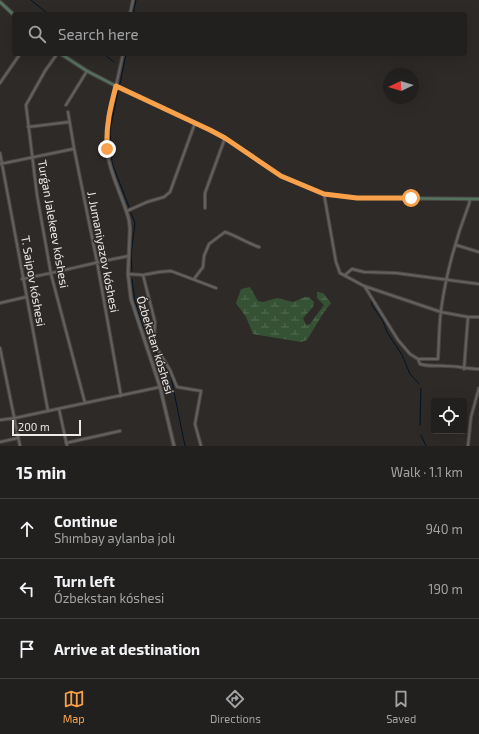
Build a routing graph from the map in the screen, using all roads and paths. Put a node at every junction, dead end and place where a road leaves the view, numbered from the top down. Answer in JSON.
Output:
{"nodes":[{"id":1,"x":133,"y":0,"type":"edge"},
{"id":2,"x":0,"y":2,"type":"edge"},
{"id":3,"x":130,"y":12,"type":"edge"},
{"id":4,"x":12,"y":13,"type":"edge"},
{"id":5,"x":19,"y":56,"type":"edge"},
{"id":6,"x":56,"y":56,"type":"edge"},
{"id":7,"x":64,"y":56,"type":"edge"},
{"id":8,"x":123,"y":56,"type":"edge"},
{"id":9,"x":87,"y":71,"type":"junction"},
{"id":10,"x":0,"y":83,"type":"edge"},
{"id":11,"x":116,"y":86,"type":"junction"},
{"id":12,"x":66,"y":105,"type":"dead end"},
{"id":13,"x":68,"y":112,"type":"dead end"},
{"id":14,"x":69,"y":122,"type":"junction"},
{"id":15,"x":195,"y":123,"type":"junction"},
{"id":16,"x":28,"y":127,"type":"junction"},
{"id":17,"x":225,"y":138,"type":"junction"},
{"id":18,"x":74,"y":148,"type":"junction"},
{"id":19,"x":0,"y":153,"type":"edge"},
{"id":20,"x":32,"y":157,"type":"junction"},
{"id":21,"x":1,"y":163,"type":"edge"},
{"id":22,"x":324,"y":194,"type":"junction"},
{"id":23,"x":470,"y":199,"type":"junction"},
{"id":24,"x":479,"y":199,"type":"edge"},
{"id":25,"x":205,"y":208,"type":"dead end"},
{"id":26,"x":127,"y":211,"type":"junction"},
{"id":27,"x":456,"y":245,"type":"junction"},
{"id":28,"x":259,"y":247,"type":"dead end"},
{"id":29,"x":479,"y":252,"type":"edge"},
{"id":30,"x":128,"y":256,"type":"junction"},
{"id":31,"x":97,"y":262,"type":"junction"},
{"id":32,"x":52,"y":274,"type":"junction"},
{"id":33,"x":128,"y":274,"type":"junction"},
{"id":34,"x":143,"y":275,"type":"junction"},
{"id":35,"x":345,"y":275,"type":"junction"},
{"id":36,"x":22,"y":279,"type":"junction"},
{"id":37,"x":194,"y":279,"type":"junction"},
{"id":38,"x":446,"y":279,"type":"junction"},
{"id":39,"x":479,"y":284,"type":"edge"},
{"id":40,"x":364,"y":286,"type":"junction"},
{"id":41,"x":216,"y":288,"type":"dead end"},
{"id":42,"x":26,"y":297,"type":"junction"},
{"id":43,"x":0,"y":303,"type":"edge"},
{"id":44,"x":441,"y":312,"type":"junction"},
{"id":45,"x":468,"y":317,"type":"junction"},
{"id":46,"x":479,"y":317,"type":"edge"},
{"id":47,"x":0,"y":348,"type":"edge"},
{"id":48,"x":418,"y":359,"type":"junction"},
{"id":49,"x":464,"y":369,"type":"junction"},
{"id":50,"x":479,"y":369,"type":"edge"},
{"id":51,"x":160,"y":387,"type":"junction"},
{"id":52,"x":479,"y":388,"type":"edge"},
{"id":53,"x":121,"y":396,"type":"junction"},
{"id":54,"x":86,"y":403,"type":"junction"},
{"id":55,"x":59,"y":409,"type":"junction"},
{"id":56,"x":48,"y":411,"type":"junction"},
{"id":57,"x":15,"y":418,"type":"junction"},
{"id":58,"x":0,"y":420,"type":"edge"},
{"id":59,"x":120,"y":431,"type":"dead end"},
{"id":60,"x":18,"y":438,"type":"junction"},
{"id":61,"x":0,"y":442,"type":"edge"},
{"id":62,"x":66,"y":443,"type":"junction"},
{"id":63,"x":20,"y":446,"type":"edge"},
{"id":64,"x":67,"y":446,"type":"edge"},
{"id":65,"x":174,"y":446,"type":"edge"},
{"id":66,"x":201,"y":446,"type":"edge"},
{"id":67,"x":468,"y":446,"type":"edge"}],
"edges":[{"from":1,"to":3,"type":"street"},
{"from":2,"to":4,"type":"main road"},
{"from":5,"to":10,"type":"street"},
{"from":6,"to":16,"type":"street","name":"Turǵan Jalekeev kóshesi"},
{"from":7,"to":9,"type":"main road"},
{"from":8,"to":11,"type":"street"},
{"from":9,"to":11,"type":"main road"},
{"from":9,"to":12,"type":"street"},
{"from":11,"to":15,"type":"main road"},
{"from":11,"to":26,"type":"street","name":"Ózbekstan kóshesi"},
{"from":13,"to":14,"type":"street","name":"J. Jumaniyazov kóshesi"},
{"from":14,"to":16,"type":"street"},
{"from":14,"to":18,"type":"street","name":"J. Jumaniyazov kóshesi"},
{"from":15,"to":17,"type":"main road"},
{"from":15,"to":26,"type":"street"},
{"from":16,"to":20,"type":"street","name":"Turǵan Jalekeev kóshesi"},
{"from":17,"to":22,"type":"main road"},
{"from":17,"to":25,"type":"street"},
{"from":18,"to":20,"type":"street"},
{"from":18,"to":31,"type":"street","name":"J. Jumaniyazov kóshesi"},
{"from":19,"to":21,"type":"street","name":"T. Saipov kóshesi"},
{"from":20,"to":21,"type":"street"},
{"from":20,"to":32,"type":"street","name":"Turǵan Jalekeev kóshesi"},
{"from":21,"to":36,"type":"street","name":"T. Saipov kóshesi"},
{"from":22,"to":23,"type":"main road"},
{"from":22,"to":35,"type":"street"},
{"from":23,"to":24,"type":"main road"},
{"from":23,"to":27,"type":"street"},
{"from":26,"to":30,"type":"street","name":"Ózbekstan kóshesi"},
{"from":27,"to":29,"type":"street"},
{"from":27,"to":38,"type":"street"},
{"from":28,"to":37,"type":"street"},
{"from":30,"to":31,"type":"street"},
{"from":30,"to":33,"type":"street","name":"Ózbekstan kóshesi"},
{"from":31,"to":32,"type":"street"},
{"from":31,"to":53,"type":"street","name":"J. Jumaniyazov kóshesi"},
{"from":32,"to":36,"type":"street"},
{"from":32,"to":54,"type":"street","name":"Turǵan Jalekeev kóshesi"},
{"from":33,"to":34,"type":"street"},
{"from":33,"to":51,"type":"street","name":"Ózbekstan kóshesi"},
{"from":34,"to":37,"type":"street"},
{"from":34,"to":66,"type":"street"},
{"from":35,"to":38,"type":"street"},
{"from":35,"to":40,"type":"street"},
{"from":36,"to":42,"type":"street","name":"T. Saipov kóshesi"},
{"from":37,"to":41,"type":"street"},
{"from":38,"to":39,"type":"street"},
{"from":38,"to":44,"type":"street"},
{"from":40,"to":44,"type":"street"},
{"from":40,"to":48,"type":"street"},
{"from":42,"to":43,"type":"street"},
{"from":42,"to":56,"type":"street","name":"T. Saipov kóshesi"},
{"from":44,"to":45,"type":"street"},
{"from":44,"to":48,"type":"street"},
{"from":45,"to":46,"type":"street"},
{"from":45,"to":49,"type":"street"},
{"from":47,"to":57,"type":"street"},
{"from":48,"to":49,"type":"street"},
{"from":49,"to":50,"type":"street"},
{"from":51,"to":53,"type":"street"},
{"from":51,"to":65,"type":"street","name":"Ózbekstan kóshesi"},
{"from":52,"to":67,"type":"street"},
{"from":53,"to":54,"type":"street"},
{"from":54,"to":55,"type":"street"},
{"from":55,"to":56,"type":"street"},
{"from":55,"to":62,"type":"street"},
{"from":56,"to":57,"type":"street"},
{"from":57,"to":58,"type":"street"},
{"from":57,"to":60,"type":"street"},
{"from":59,"to":62,"type":"street"},
{"from":60,"to":61,"type":"street"},
{"from":60,"to":63,"type":"street"},
{"from":62,"to":64,"type":"street"}]}
